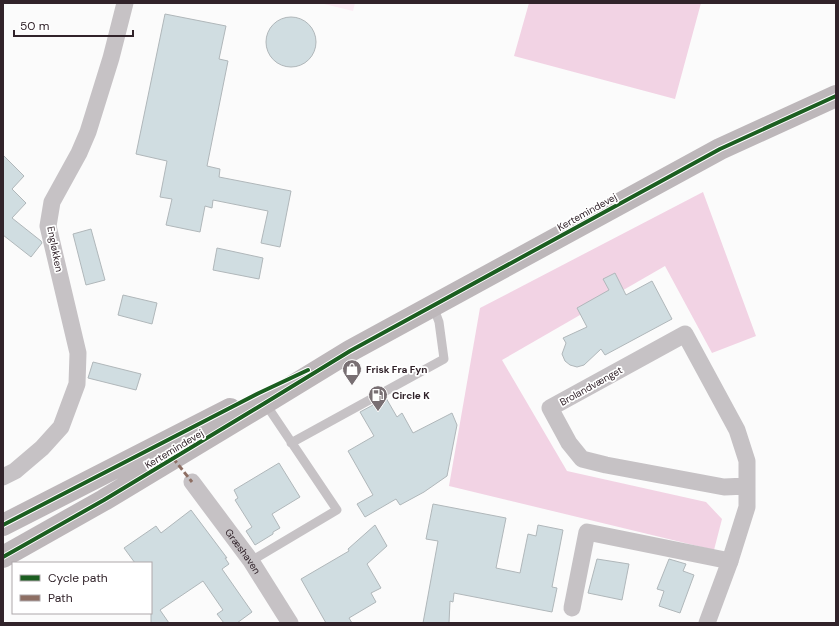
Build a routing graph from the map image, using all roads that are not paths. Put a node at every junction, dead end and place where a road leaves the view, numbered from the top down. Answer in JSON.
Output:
{"nodes":[{"id":1,"x":125,"y":3,"type":"edge"},
{"id":2,"x":836,"y":96,"type":"edge"},
{"id":3,"x":433,"y":306,"type":"junction"},
{"id":4,"x":350,"y":351,"type":"junction"},
{"id":5,"x":265,"y":403,"type":"junction"},
{"id":6,"x":291,"y":443,"type":"junction"},
{"id":7,"x":143,"y":454,"type":"junction"},
{"id":8,"x":3,"y":477,"type":"edge"},
{"id":9,"x":192,"y":482,"type":"dead end"},
{"id":10,"x":747,"y":486,"type":"junction"},
{"id":11,"x":3,"y":525,"type":"edge"},
{"id":12,"x":3,"y":537,"type":"edge"},
{"id":13,"x":3,"y":557,"type":"edge"},
{"id":14,"x":251,"y":561,"type":"junction"},
{"id":15,"x":730,"y":561,"type":"junction"},
{"id":16,"x":572,"y":608,"type":"dead end"},
{"id":17,"x":290,"y":623,"type":"edge"},
{"id":18,"x":707,"y":623,"type":"edge"}],
"edges":[{"from":1,"to":8,"type":"street","name":"Engløkken"},
{"from":2,"to":3,"type":"main road","name":"Kertemindevej"},
{"from":3,"to":4,"type":"main road","name":"Kertemindevej"},
{"from":3,"to":6,"type":"lane"},
{"from":4,"to":5,"type":"main road","name":"Kertemindevej"},
{"from":4,"to":7,"type":"main road","name":"Kertemindevej"},
{"from":5,"to":6,"type":"lane"},
{"from":5,"to":13,"type":"main road","name":"Kertemindevej"},
{"from":6,"to":14,"type":"lane"},
{"from":7,"to":11,"type":"main road","name":"Kertemindevej"},
{"from":7,"to":12,"type":"main road"},
{"from":9,"to":14,"type":"street","name":"Græshaven"},
{"from":10,"to":10,"type":"street","name":"Brolandvænget"},
{"from":10,"to":15,"type":"street","name":"Brolandvænget"},
{"from":14,"to":17,"type":"street","name":"Græshaven"},
{"from":15,"to":16,"type":"street"},
{"from":15,"to":18,"type":"street","name":"Brolandvænget"}]}
